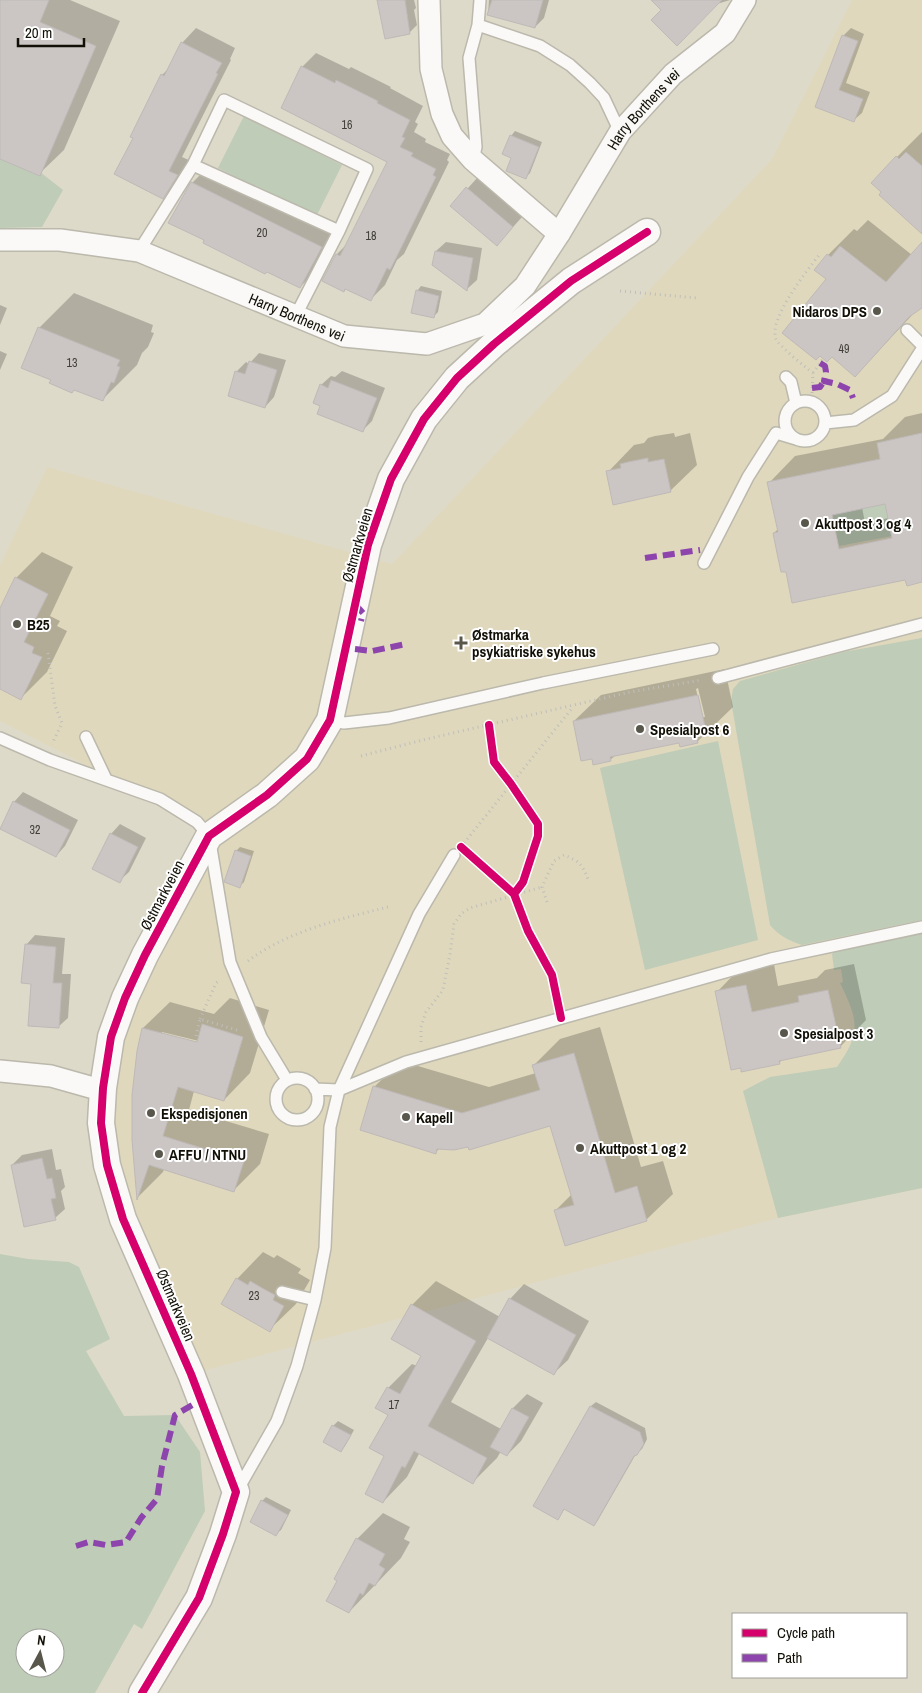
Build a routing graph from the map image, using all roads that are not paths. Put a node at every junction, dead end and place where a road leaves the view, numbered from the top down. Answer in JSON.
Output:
{"nodes":[{"id":1,"x":429,"y":0,"type":"edge"},
{"id":2,"x":480,"y":0,"type":"edge"},
{"id":3,"x":746,"y":0,"type":"edge"},
{"id":4,"x":478,"y":25,"type":"junction"},
{"id":5,"x":620,"y":132,"type":"junction"},
{"id":6,"x":473,"y":160,"type":"junction"},
{"id":7,"x":193,"y":165,"type":"junction"},
{"id":8,"x":339,"y":231,"type":"junction"},
{"id":9,"x":647,"y":232,"type":"dead end"},
{"id":10,"x":559,"y":234,"type":"junction"},
{"id":11,"x":0,"y":240,"type":"edge"},
{"id":12,"x":139,"y":251,"type":"junction"},
{"id":13,"x":296,"y":317,"type":"junction"},
{"id":14,"x":907,"y":330,"type":"dead end"},
{"id":15,"x":922,"y":345,"type":"edge"},
{"id":16,"x":922,"y":349,"type":"edge"},
{"id":17,"x":786,"y":377,"type":"dead end"},
{"id":18,"x":796,"y":402,"type":"junction"},
{"id":19,"x":825,"y":423,"type":"junction"},
{"id":20,"x":796,"y":439,"type":"junction"},
{"id":21,"x":704,"y":563,"type":"dead end"},
{"id":22,"x":922,"y":624,"type":"edge"},
{"id":23,"x":713,"y":649,"type":"dead end"},
{"id":24,"x":718,"y":678,"type":"road end"},
{"id":25,"x":330,"y":720,"type":"junction"},
{"id":26,"x":86,"y":737,"type":"dead end"},
{"id":27,"x":0,"y":738,"type":"edge"},
{"id":28,"x":106,"y":779,"type":"junction"},
{"id":29,"x":209,"y":836,"type":"junction"},
{"id":30,"x":458,"y":851,"type":"road end"},
{"id":31,"x":922,"y":928,"type":"edge"},
{"id":32,"x":0,"y":1071,"type":"edge"},
{"id":33,"x":287,"y":1080,"type":"junction"},
{"id":34,"x":103,"y":1088,"type":"junction"},
{"id":35,"x":315,"y":1089,"type":"junction"},
{"id":36,"x":339,"y":1090,"type":"junction"},
{"id":37,"x":282,"y":1292,"type":"dead end"},
{"id":38,"x":315,"y":1300,"type":"junction"},
{"id":39,"x":236,"y":1492,"type":"junction"},
{"id":40,"x":142,"y":1693,"type":"edge"}],
"edges":[{"from":1,"to":6,"type":"street"},
{"from":2,"to":4,"type":"lane"},
{"from":3,"to":5,"type":"street","name":"Harry Borthens vei"},
{"from":4,"to":5,"type":"lane"},
{"from":4,"to":6,"type":"lane"},
{"from":5,"to":10,"type":"street","name":"Harry Borthens vei"},
{"from":6,"to":10,"type":"street"},
{"from":7,"to":8,"type":"lane"},
{"from":7,"to":8,"type":"lane"},
{"from":7,"to":12,"type":"lane"},
{"from":8,"to":13,"type":"lane"},
{"from":9,"to":25,"type":"street","name":"Østmarkveien"},
{"from":10,"to":13,"type":"street","name":"Harry Borthens vei"},
{"from":11,"to":12,"type":"street","name":"Harry Borthens vei"},
{"from":12,"to":13,"type":"street","name":"Harry Borthens vei"},
{"from":14,"to":15,"type":"lane"},
{"from":16,"to":19,"type":"lane"},
{"from":17,"to":18,"type":"lane"},
{"from":18,"to":19,"type":"lane"},
{"from":18,"to":20,"type":"lane"},
{"from":19,"to":20,"type":"lane"},
{"from":20,"to":21,"type":"lane"},
{"from":22,"to":24,"type":"lane"},
{"from":23,"to":25,"type":"lane"},
{"from":25,"to":29,"type":"street","name":"Østmarkveien"},
{"from":26,"to":28,"type":"lane"},
{"from":27,"to":28,"type":"lane"},
{"from":28,"to":29,"type":"lane"},
{"from":29,"to":33,"type":"lane"},
{"from":29,"to":34,"type":"street","name":"Østmarkveien"},
{"from":30,"to":36,"type":"lane"},
{"from":31,"to":36,"type":"lane"},
{"from":32,"to":34,"type":"street"},
{"from":33,"to":35,"type":"lane"},
{"from":33,"to":35,"type":"lane"},
{"from":34,"to":39,"type":"street","name":"Østmarkveien"},
{"from":35,"to":36,"type":"lane"},
{"from":36,"to":38,"type":"lane"},
{"from":37,"to":38,"type":"lane"},
{"from":38,"to":39,"type":"lane"},
{"from":39,"to":40,"type":"street"}]}
